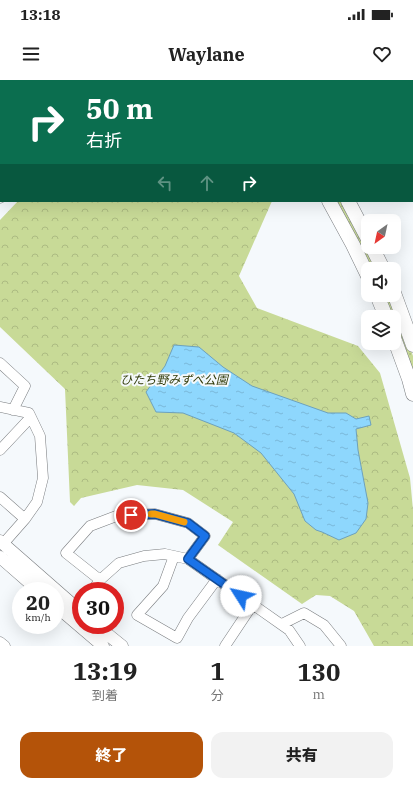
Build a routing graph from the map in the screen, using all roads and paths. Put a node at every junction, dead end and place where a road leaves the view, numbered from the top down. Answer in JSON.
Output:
{"nodes":[{"id":1,"x":330,"y":202,"type":"edge"},
{"id":2,"x":349,"y":202,"type":"edge"},
{"id":3,"x":361,"y":226,"type":"edge"},
{"id":4,"x":361,"y":262,"type":"edge"},
{"id":5,"x":397,"y":302,"type":"edge"},
{"id":6,"x":413,"y":345,"type":"edge"},
{"id":7,"x":398,"y":350,"type":"edge"},
{"id":8,"x":0,"y":363,"type":"edge"},
{"id":9,"x":413,"y":394,"type":"edge"},
{"id":10,"x":0,"y":408,"type":"edge"},
{"id":11,"x":12,"y":410,"type":"junction"},
{"id":12,"x":31,"y":417,"type":"junction"},
{"id":13,"x":0,"y":450,"type":"edge"},
{"id":14,"x":0,"y":497,"type":"edge"},
{"id":15,"x":25,"y":519,"type":"junction"},
{"id":16,"x":2,"y":543,"type":"edge"},
{"id":17,"x":174,"y":556,"type":"junction"},
{"id":18,"x":0,"y":557,"type":"edge"},
{"id":19,"x":188,"y":559,"type":"junction"},
{"id":20,"x":217,"y":579,"type":"junction"},
{"id":21,"x":100,"y":580,"type":"joint"},
{"id":22,"x":29,"y":582,"type":"edge"},
{"id":23,"x":72,"y":601,"type":"edge"},
{"id":24,"x":253,"y":604,"type":"junction"},
{"id":25,"x":64,"y":613,"type":"edge"},
{"id":26,"x":282,"y":624,"type":"junction"},
{"id":27,"x":107,"y":634,"type":"edge"},
{"id":28,"x":0,"y":642,"type":"edge"},
{"id":29,"x":5,"y":646,"type":"edge"},
{"id":30,"x":103,"y":646,"type":"edge"},
{"id":31,"x":122,"y":646,"type":"edge"},
{"id":32,"x":225,"y":646,"type":"edge"},
{"id":33,"x":300,"y":646,"type":"edge"},
{"id":34,"x":342,"y":646,"type":"edge"}],
"edges":[{"from":1,"to":4,"type":"main road"},
{"from":2,"to":3,"type":"main road"},
{"from":5,"to":6,"type":"main road"},
{"from":7,"to":9,"type":"main road"},
{"from":8,"to":11,"type":"street"},
{"from":10,"to":11,"type":"street"},
{"from":11,"to":12,"type":"street"},
{"from":12,"to":13,"type":"street"},
{"from":12,"to":15,"type":"street"},
{"from":14,"to":15,"type":"street"},
{"from":15,"to":16,"type":"street"},
{"from":16,"to":23,"type":"street"},
{"from":17,"to":19,"type":"street"},
{"from":17,"to":20,"type":"street"},
{"from":17,"to":21,"type":"street"},
{"from":18,"to":22,"type":"street"},
{"from":19,"to":20,"type":"street"},
{"from":19,"to":21,"type":"street"},
{"from":20,"to":24,"type":"street"},
{"from":24,"to":26,"type":"street"},
{"from":24,"to":32,"type":"street"},
{"from":25,"to":30,"type":"street"},
{"from":26,"to":33,"type":"street"},
{"from":26,"to":34,"type":"street"},
{"from":27,"to":31,"type":"street"},
{"from":28,"to":29,"type":"street"}]}
